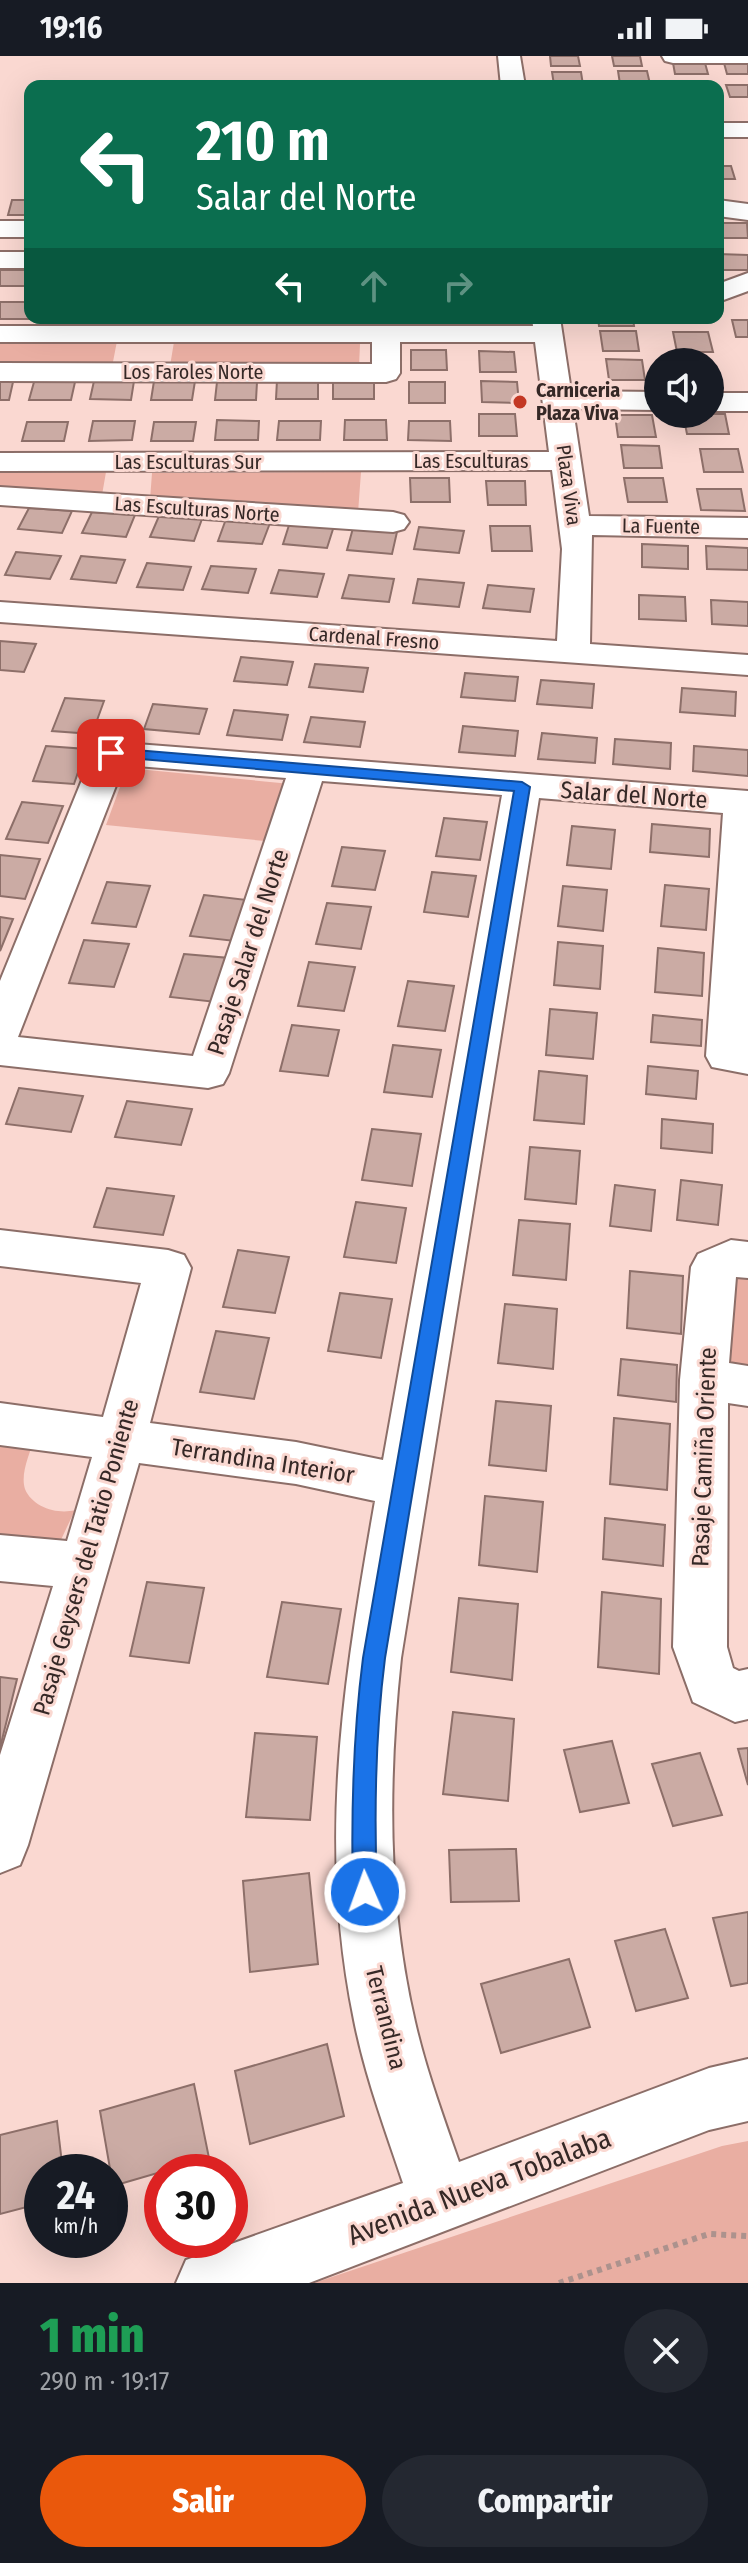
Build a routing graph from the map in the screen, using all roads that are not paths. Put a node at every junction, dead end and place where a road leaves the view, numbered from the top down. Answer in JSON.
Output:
{"nodes":[{"id":1,"x":509,"y":56,"type":"edge"},
{"id":2,"x":673,"y":56,"type":"edge"},
{"id":3,"x":748,"y":56,"type":"edge"},
{"id":4,"x":512,"y":80,"type":"edge"},
{"id":5,"x":724,"y":109,"type":"edge"},
{"id":6,"x":748,"y":109,"type":"edge"},
{"id":7,"x":724,"y":130,"type":"edge"},
{"id":8,"x":748,"y":130,"type":"edge"},
{"id":9,"x":748,"y":190,"type":"edge"},
{"id":10,"x":724,"y":192,"type":"edge"},
{"id":11,"x":724,"y":209,"type":"edge"},
{"id":12,"x":748,"y":212,"type":"edge"},
{"id":13,"x":0,"y":229,"type":"edge"},
{"id":14,"x":24,"y":229,"type":"edge"},
{"id":15,"x":0,"y":260,"type":"edge"},
{"id":16,"x":24,"y":260,"type":"edge"},
{"id":17,"x":748,"y":281,"type":"edge"},
{"id":18,"x":724,"y":292,"type":"edge"},
{"id":19,"x":724,"y":297,"type":"edge"},
{"id":20,"x":748,"y":305,"type":"edge"},
{"id":21,"x":547,"y":326,"type":"edge"},
{"id":22,"x":0,"y":334,"type":"edge"},
{"id":23,"x":139,"y":334,"type":"junction"},
{"id":24,"x":386,"y":334,"type":"junction"},
{"id":25,"x":0,"y":372,"type":"edge"},
{"id":26,"x":133,"y":372,"type":"junction"},
{"id":27,"x":557,"y":400,"type":"junction"},
{"id":28,"x":644,"y":401,"type":"edge"},
{"id":29,"x":724,"y":402,"type":"edge"},
{"id":30,"x":748,"y":402,"type":"edge"},
{"id":31,"x":376,"y":461,"type":"junction"},
{"id":32,"x":565,"y":461,"type":"junction"},
{"id":33,"x":0,"y":462,"type":"edge"},
{"id":34,"x":135,"y":463,"type":"junction"},
{"id":35,"x":0,"y":496,"type":"edge"},
{"id":36,"x":125,"y":503,"type":"junction"},
{"id":37,"x":575,"y":525,"type":"junction"},
{"id":38,"x":748,"y":528,"type":"edge"},
{"id":39,"x":0,"y":612,"type":"edge"},
{"id":40,"x":573,"y":653,"type":"junction"},
{"id":41,"x":748,"y":665,"type":"edge"},
{"id":42,"x":308,"y":768,"type":"junction"},
{"id":43,"x":522,"y":787,"type":"junction"},
{"id":44,"x":745,"y":803,"type":"edge"},
{"id":45,"x":740,"y":960,"type":"edge"},
{"id":46,"x":0,"y":1032,"type":"edge"},
{"id":47,"x":0,"y":1050,"type":"edge"},
{"id":48,"x":738,"y":1058,"type":"edge"},
{"id":49,"x":0,"y":1248,"type":"edge"},
{"id":50,"x":731,"y":1263,"type":"edge"},
{"id":51,"x":726,"y":1383,"type":"edge"},
{"id":52,"x":0,"y":1424,"type":"edge"},
{"id":53,"x":122,"y":1438,"type":"junction"},
{"id":54,"x":405,"y":1486,"type":"junction"},
{"id":55,"x":0,"y":1558,"type":"edge"},
{"id":56,"x":86,"y":1566,"type":"junction"},
{"id":57,"x":748,"y":1694,"type":"edge"},
{"id":58,"x":0,"y":1845,"type":"edge"},
{"id":59,"x":748,"y":2090,"type":"edge"},
{"id":60,"x":441,"y":2200,"type":"junction"},
{"id":61,"x":209,"y":2283,"type":"edge"}],
"edges":[{"from":1,"to":4,"type":"street"},
{"from":2,"to":3,"type":"street"},
{"from":5,"to":6,"type":"street"},
{"from":7,"to":8,"type":"street"},
{"from":9,"to":10,"type":"street"},
{"from":11,"to":12,"type":"street"},
{"from":13,"to":14,"type":"street"},
{"from":15,"to":16,"type":"street"},
{"from":17,"to":18,"type":"street"},
{"from":19,"to":20,"type":"street"},
{"from":21,"to":24,"type":"street"},
{"from":21,"to":27,"type":"street","name":"Plaza Viva"},
{"from":22,"to":23,"type":"street"},
{"from":23,"to":24,"type":"street"},
{"from":23,"to":26,"type":"street"},
{"from":24,"to":26,"type":"street","name":"Los Faroles Norte"},
{"from":25,"to":26,"type":"street","name":"Los Faroles Norte"},
{"from":27,"to":28,"type":"street"},
{"from":27,"to":32,"type":"street","name":"Plaza Viva"},
{"from":29,"to":30,"type":"street"},
{"from":31,"to":32,"type":"street","name":"Las Esculturas"},
{"from":31,"to":34,"type":"street","name":"Las Esculturas Sur"},
{"from":31,"to":36,"type":"street","name":"Las Esculturas Norte"},
{"from":32,"to":37,"type":"street","name":"Plaza Viva"},
{"from":33,"to":34,"type":"street","name":"Las Esculturas Sur"},
{"from":34,"to":36,"type":"street"},
{"from":35,"to":36,"type":"street","name":"Las Esculturas Norte"},
{"from":37,"to":38,"type":"street","name":"La Fuente"},
{"from":37,"to":40,"type":"street","name":"Plaza Viva"},
{"from":39,"to":40,"type":"street","name":"Cardenal Fresno"},
{"from":40,"to":41,"type":"street","name":"Cardenal Fresno"},
{"from":42,"to":43,"type":"street","name":"Salar del Norte"},
{"from":42,"to":46,"type":"street"},
{"from":42,"to":47,"type":"street","name":"Pasaje Salar del Norte"},
{"from":43,"to":44,"type":"street","name":"Salar del Norte"},
{"from":43,"to":54,"type":"street","name":"Terrandina"},
{"from":44,"to":45,"type":"street"},
{"from":45,"to":48,"type":"street"},
{"from":49,"to":53,"type":"street","name":"Pasaje Geysers del Tatio Poniente"},
{"from":50,"to":51,"type":"street","name":"Pasaje Camiña Oriente"},
{"from":51,"to":57,"type":"street","name":"Pasaje Camiña Oriente"},
{"from":52,"to":53,"type":"street","name":"Terrandina Interior"},
{"from":53,"to":54,"type":"street","name":"Terrandina Interior"},
{"from":53,"to":56,"type":"street","name":"Pasaje Geysers del Tatio Poniente"},
{"from":54,"to":60,"type":"street","name":"Terrandina"},
{"from":55,"to":56,"type":"street"},
{"from":56,"to":58,"type":"street","name":"Pasaje Geysers del Tatio Poniente"},
{"from":59,"to":60,"type":"street","name":"Avenida Nueva Tobalaba"},
{"from":60,"to":61,"type":"street","name":"Avenida Nueva Tobalaba"}]}
